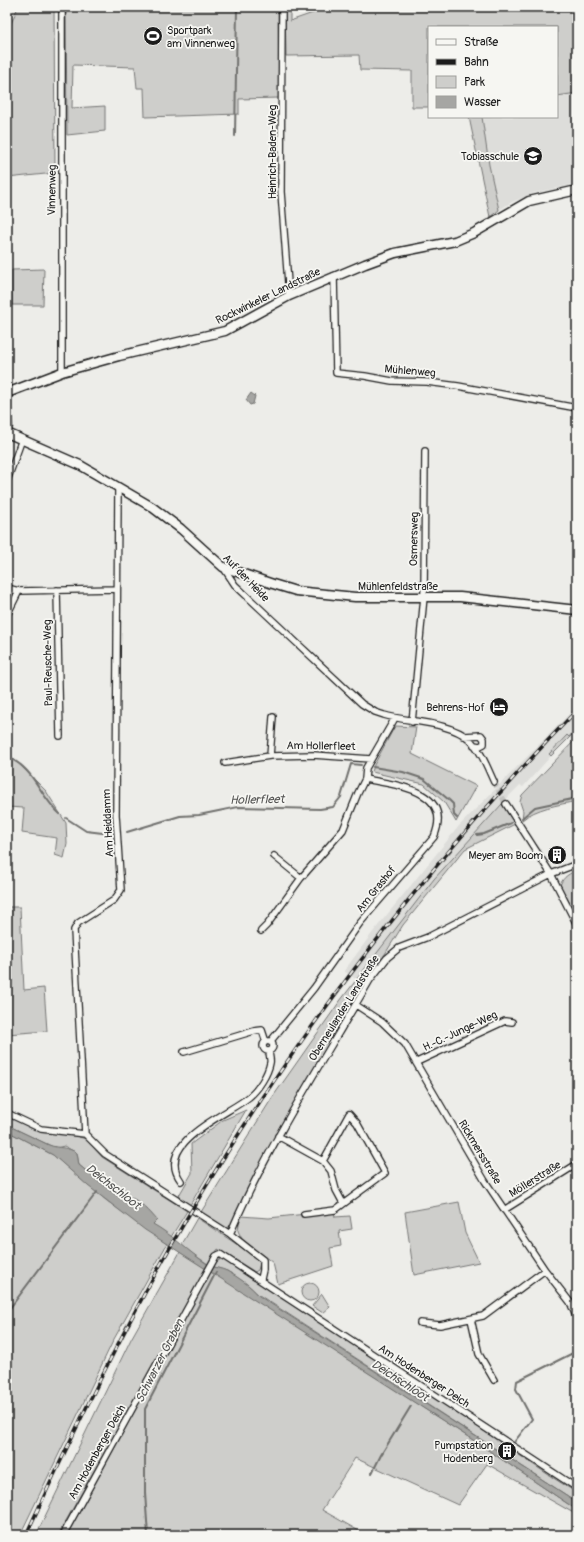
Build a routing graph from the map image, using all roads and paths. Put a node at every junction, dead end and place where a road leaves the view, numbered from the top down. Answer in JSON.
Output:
{"nodes":[{"id":1,"x":62,"y":7,"type":"edge"},
{"id":2,"x":282,"y":7,"type":"edge"},
{"id":3,"x":577,"y":190,"type":"edge"},
{"id":4,"x":334,"y":276,"type":"junction"},
{"id":5,"x":289,"y":296,"type":"junction"},
{"id":6,"x":62,"y":372,"type":"junction"},
{"id":7,"x":7,"y":393,"type":"edge"},
{"id":8,"x":577,"y":408,"type":"edge"},
{"id":9,"x":7,"y":433,"type":"edge"},
{"id":10,"x":22,"y":439,"type":"junction"},
{"id":11,"x":425,"y":451,"type":"dead end"},
{"id":12,"x":7,"y":481,"type":"edge"},
{"id":13,"x":118,"y":487,"type":"junction"},
{"id":14,"x":223,"y":567,"type":"junction"},
{"id":15,"x":7,"y":588,"type":"edge"},
{"id":16,"x":117,"y":589,"type":"junction"},
{"id":17,"x":57,"y":590,"type":"junction"},
{"id":18,"x":19,"y":591,"type":"junction"},
{"id":19,"x":424,"y":597,"type":"junction"},
{"id":20,"x":577,"y":610,"type":"edge"},
{"id":21,"x":7,"y":615,"type":"edge"},
{"id":22,"x":273,"y":717,"type":"dead end"},
{"id":23,"x":395,"y":718,"type":"junction"},
{"id":24,"x":412,"y":722,"type":"junction"},
{"id":25,"x":60,"y":736,"type":"dead end"},
{"id":26,"x":464,"y":736,"type":"junction"},
{"id":27,"x":474,"y":745,"type":"junction"},
{"id":28,"x":270,"y":756,"type":"junction"},
{"id":29,"x":371,"y":759,"type":"junction"},
{"id":30,"x":225,"y":763,"type":"dead end"},
{"id":31,"x":365,"y":779,"type":"junction"},
{"id":32,"x":494,"y":782,"type":"tunnel mouth"},
{"id":33,"x":506,"y":804,"type":"tunnel mouth"},
{"id":34,"x":274,"y":856,"type":"dead end"},
{"id":35,"x":577,"y":864,"type":"edge"},
{"id":36,"x":551,"y":874,"type":"junction"},
{"id":37,"x":301,"y":878,"type":"junction"},
{"id":38,"x":577,"y":925,"type":"edge"},
{"id":39,"x":261,"y":931,"type":"dead end"},
{"id":40,"x":356,"y":1005,"type":"junction"},
{"id":41,"x":512,"y":1022,"type":"dead end"},
{"id":42,"x":268,"y":1042,"type":"junction"},
{"id":43,"x":184,"y":1052,"type":"dead end"},
{"id":44,"x":417,"y":1062,"type":"junction"},
{"id":45,"x":7,"y":1113,"type":"edge"},
{"id":46,"x":85,"y":1134,"type":"junction"},
{"id":47,"x":278,"y":1136,"type":"junction"},
{"id":48,"x":323,"y":1160,"type":"junction"},
{"id":49,"x":577,"y":1164,"type":"edge"},
{"id":50,"x":181,"y":1181,"type":"dead end"},
{"id":51,"x":343,"y":1203,"type":"junction"},
{"id":52,"x":504,"y":1210,"type":"junction"},
{"id":53,"x":304,"y":1214,"type":"dead end"},
{"id":54,"x":230,"y":1234,"type":"junction"},
{"id":55,"x":545,"y":1270,"type":"junction"},
{"id":56,"x":260,"y":1278,"type":"junction"},
{"id":57,"x":471,"y":1319,"type":"junction"},
{"id":58,"x":577,"y":1319,"type":"edge"},
{"id":59,"x":420,"y":1323,"type":"dead end"},
{"id":60,"x":494,"y":1380,"type":"dead end"},
{"id":61,"x":577,"y":1488,"type":"edge"},
{"id":62,"x":63,"y":1535,"type":"edge"}],
"edges":[{"from":1,"to":6,"type":"street","name":"Vinnenweg"},
{"from":2,"to":5,"type":"street","name":"Heinrich-Baden-Weg"},
{"from":3,"to":4,"type":"street","name":"Rockwinkeler Landstraße"},
{"from":4,"to":5,"type":"street","name":"Rockwinkeler Landstraße"},
{"from":4,"to":8,"type":"street","name":"Mühlenweg"},
{"from":5,"to":6,"type":"street","name":"Rockwinkeler Landstraße"},
{"from":6,"to":7,"type":"street","name":"Rockwinkeler Landstraße"},
{"from":9,"to":10,"type":"street","name":"Auf der Heide"},
{"from":10,"to":12,"type":"street"},
{"from":10,"to":13,"type":"street","name":"Auf der Heide"},
{"from":11,"to":19,"type":"street","name":"Osmersweg"},
{"from":13,"to":14,"type":"street","name":"Auf der Heide"},
{"from":13,"to":16,"type":"street","name":"Am Heiddamm"},
{"from":14,"to":19,"type":"street","name":"Mühlenfeldstraße"},
{"from":14,"to":23,"type":"street","name":"Auf der Heide"},
{"from":15,"to":18,"type":"street"},
{"from":16,"to":17,"type":"street"},
{"from":16,"to":46,"type":"street","name":"Am Heiddamm"},
{"from":17,"to":18,"type":"street"},
{"from":17,"to":25,"type":"street","name":"Paul-Reusche-Weg"},
{"from":18,"to":21,"type":"street"},
{"from":19,"to":20,"type":"street","name":"Mühlenfeldstraße"},
{"from":19,"to":24,"type":"street","name":"Osmersweg"},
{"from":22,"to":28,"type":"street","name":"Am Hollerfleet"},
{"from":23,"to":24,"type":"street","name":"Auf der Heide"},
{"from":23,"to":29,"type":"street","name":"Am Hollerfleet"},
{"from":24,"to":26,"type":"street","name":"Auf der Heide"},
{"from":26,"to":27,"type":"street","name":"Auf der Heide"},
{"from":26,"to":27,"type":"street","name":"Auf der Heide"},
{"from":27,"to":32,"type":"street","name":"Auf der Heide"},
{"from":28,"to":29,"type":"street","name":"Am Hollerfleet"},
{"from":28,"to":30,"type":"street","name":"Am Hollerfleet"},
{"from":29,"to":31,"type":"street","name":"Am Hollerfleet"},
{"from":31,"to":37,"type":"street","name":"Am Hollerfleet"},
{"from":31,"to":42,"type":"street","name":"Am Grashof"},
{"from":33,"to":36,"type":"street"},
{"from":34,"to":37,"type":"street"},
{"from":35,"to":36,"type":"street","name":"Oberneulander Landstraße"},
{"from":36,"to":38,"type":"street"},
{"from":36,"to":40,"type":"street","name":"Oberneulander Landstraße"},
{"from":37,"to":39,"type":"street","name":"Am Hollerfleet"},
{"from":40,"to":44,"type":"street","name":"Rickmersstraße"},
{"from":40,"to":47,"type":"street","name":"Oberneulander Landstraße"},
{"from":41,"to":44,"type":"street","name":"H.-C.-Junge-Weg"},
{"from":42,"to":43,"type":"street"},
{"from":42,"to":50,"type":"street"},
{"from":44,"to":52,"type":"street","name":"Rickmersstraße"},
{"from":45,"to":46,"type":"street"},
{"from":46,"to":54,"type":"street"},
{"from":47,"to":48,"type":"street"},
{"from":47,"to":54,"type":"street","name":"Oberneulander Landstraße"},
{"from":48,"to":51,"type":"street"},
{"from":48,"to":51,"type":"street"},
{"from":49,"to":52,"type":"street","name":"Möllerstraße"},
{"from":51,"to":53,"type":"street"},
{"from":52,"to":55,"type":"street","name":"Rickmersstraße"},
{"from":54,"to":56,"type":"street"},
{"from":55,"to":57,"type":"street"},
{"from":55,"to":58,"type":"street","name":"Rickmersstraße"},
{"from":56,"to":61,"type":"street","name":"Am Hodenberger Deich"},
{"from":56,"to":62,"type":"street","name":"Am Hodenberger Deich"},
{"from":57,"to":59,"type":"street"},
{"from":57,"to":60,"type":"street"}]}
